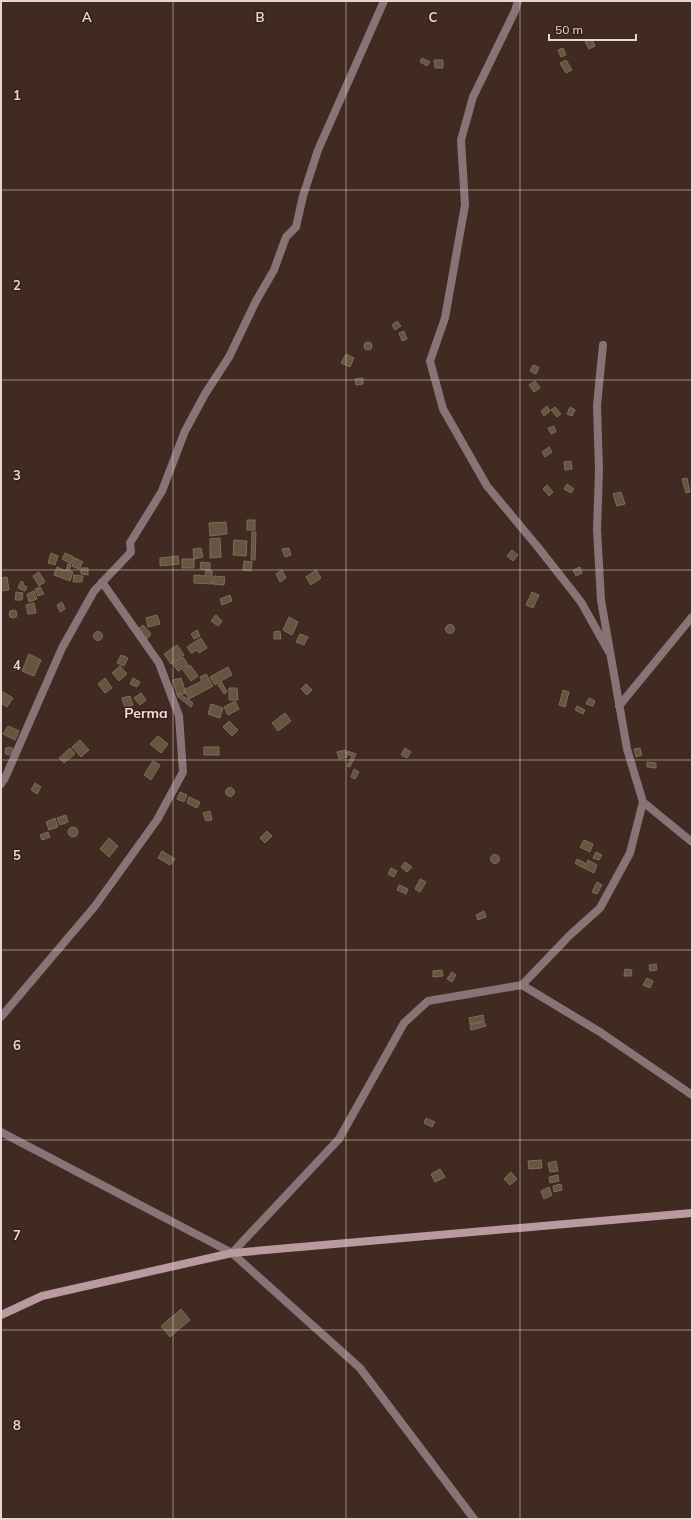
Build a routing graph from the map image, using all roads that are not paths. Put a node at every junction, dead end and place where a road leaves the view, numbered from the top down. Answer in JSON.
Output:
{"nodes":[{"id":1,"x":384,"y":1,"type":"edge"},
{"id":2,"x":518,"y":1,"type":"edge"},
{"id":3,"x":603,"y":345,"type":"dead end"},
{"id":4,"x":102,"y":582,"type":"junction"},
{"id":5,"x":692,"y":617,"type":"edge"},
{"id":6,"x":609,"y":652,"type":"junction"},
{"id":7,"x":619,"y":706,"type":"junction"},
{"id":8,"x":1,"y":784,"type":"edge"},
{"id":9,"x":643,"y":802,"type":"junction"},
{"id":10,"x":692,"y":842,"type":"edge"},
{"id":11,"x":522,"y":985,"type":"junction"},
{"id":12,"x":1,"y":1017,"type":"edge"},
{"id":13,"x":692,"y":1095,"type":"edge"},
{"id":14,"x":1,"y":1132,"type":"edge"},
{"id":15,"x":692,"y":1213,"type":"edge"},
{"id":16,"x":232,"y":1253,"type":"junction"},
{"id":17,"x":1,"y":1315,"type":"edge"},
{"id":18,"x":474,"y":1519,"type":"edge"}],
"edges":[{"from":1,"to":4,"type":"street"},
{"from":2,"to":6,"type":"street"},
{"from":3,"to":6,"type":"street"},
{"from":4,"to":8,"type":"street"},
{"from":4,"to":12,"type":"street"},
{"from":5,"to":7,"type":"street"},
{"from":6,"to":7,"type":"street"},
{"from":7,"to":9,"type":"street"},
{"from":9,"to":10,"type":"street"},
{"from":9,"to":11,"type":"street"},
{"from":11,"to":13,"type":"street"},
{"from":11,"to":16,"type":"street"},
{"from":14,"to":16,"type":"street"},
{"from":15,"to":16,"type":"street"},
{"from":16,"to":17,"type":"street"},
{"from":16,"to":18,"type":"street"}]}
